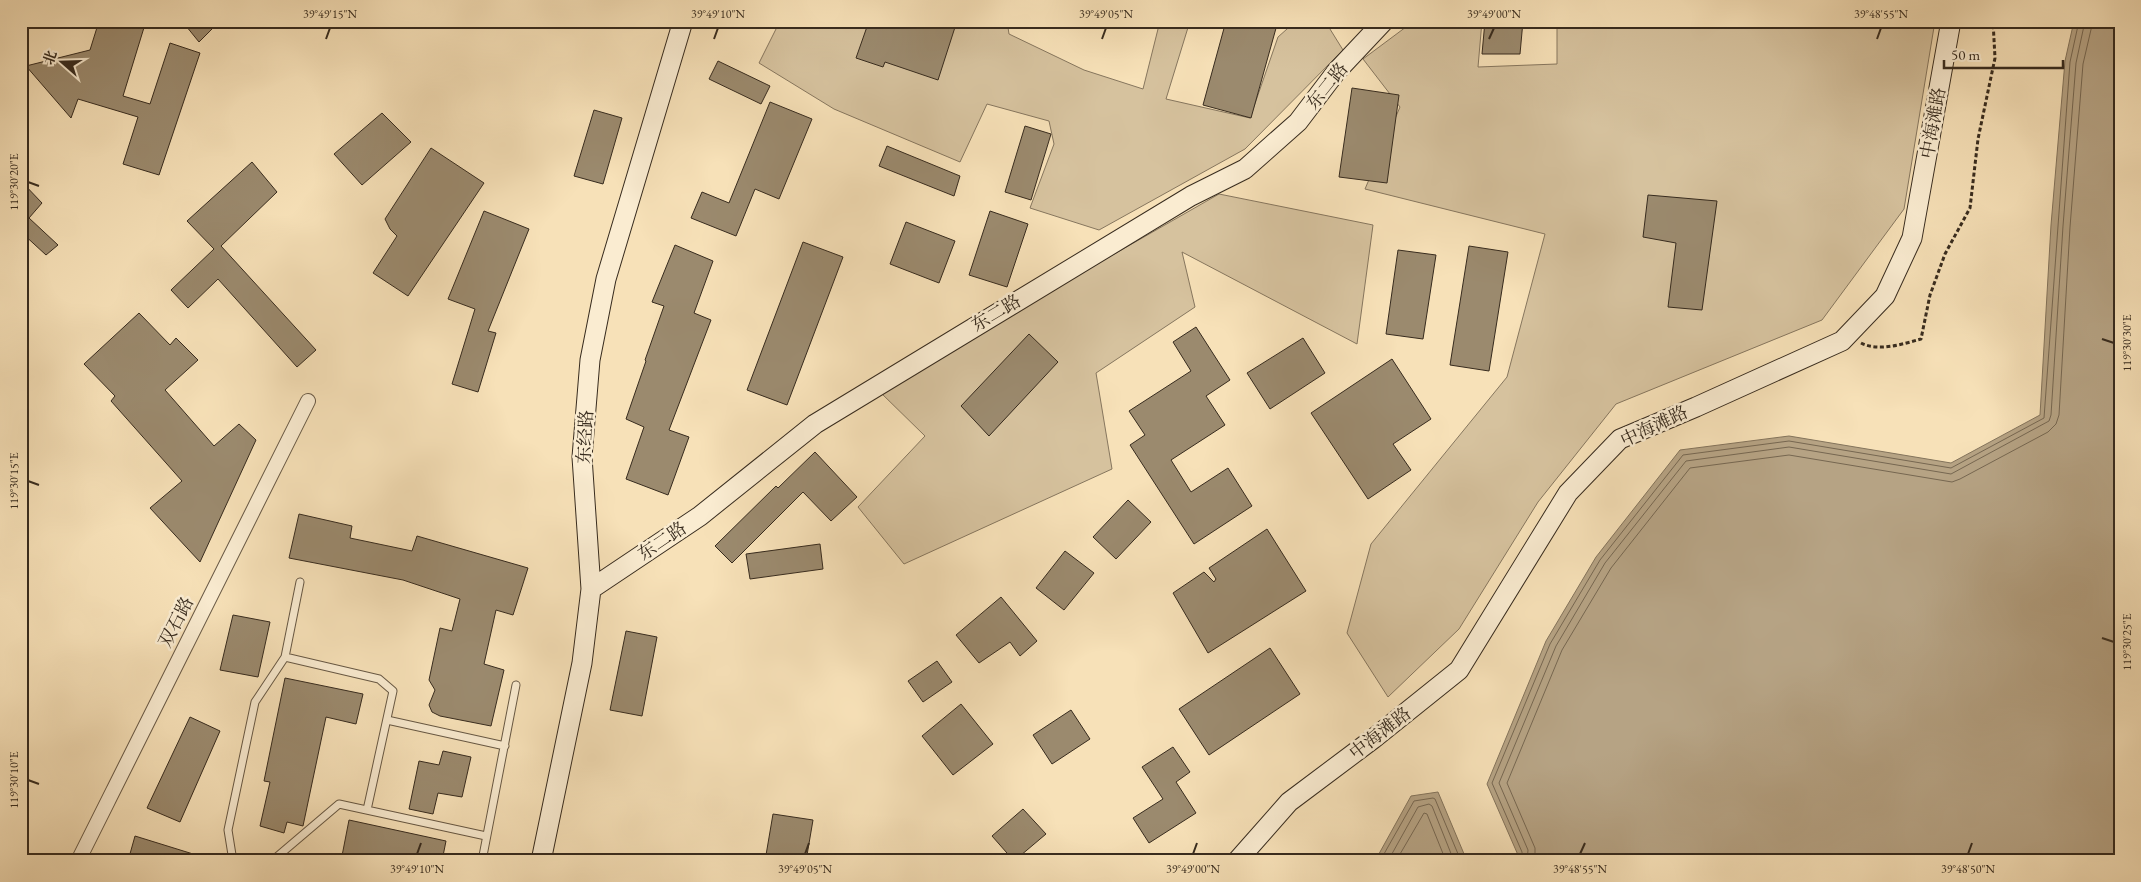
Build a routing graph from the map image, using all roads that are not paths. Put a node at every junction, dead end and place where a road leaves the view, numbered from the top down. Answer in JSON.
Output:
{"nodes":[{"id":1,"x":683,"y":21,"type":"edge"},
{"id":2,"x":1384,"y":21,"type":"edge"},
{"id":3,"x":1950,"y":21,"type":"edge"},
{"id":4,"x":308,"y":401,"type":"dead end"},
{"id":5,"x":300,"y":582,"type":"dead end"},
{"id":6,"x":591,"y":589,"type":"junction"},
{"id":7,"x":285,"y":657,"type":"junction"},
{"id":8,"x":516,"y":685,"type":"dead end"},
{"id":9,"x":387,"y":720,"type":"junction"},
{"id":10,"x":504,"y":746,"type":"junction"},
{"id":11,"x":367,"y":810,"type":"junction"},
{"id":12,"x":486,"y":836,"type":"junction"},
{"id":13,"x":78,"y":861,"type":"edge"},
{"id":14,"x":233,"y":861,"type":"edge"},
{"id":15,"x":272,"y":861,"type":"edge"},
{"id":16,"x":482,"y":861,"type":"edge"},
{"id":17,"x":541,"y":861,"type":"edge"},
{"id":18,"x":1237,"y":861,"type":"edge"}],
"edges":[{"from":1,"to":6,"type":"main road","name":"东经路"},
{"from":2,"to":6,"type":"main road","name":"东二路"},
{"from":3,"to":18,"type":"main road","name":"中海滩路"},
{"from":4,"to":13,"type":"street","name":"双石路"},
{"from":5,"to":7,"type":"lane"},
{"from":6,"to":17,"type":"main road","name":"东经路"},
{"from":7,"to":9,"type":"lane"},
{"from":7,"to":14,"type":"lane"},
{"from":8,"to":10,"type":"lane"},
{"from":9,"to":10,"type":"lane"},
{"from":9,"to":11,"type":"lane"},
{"from":10,"to":12,"type":"lane"},
{"from":11,"to":12,"type":"lane"},
{"from":11,"to":15,"type":"lane"},
{"from":12,"to":16,"type":"lane"}]}
